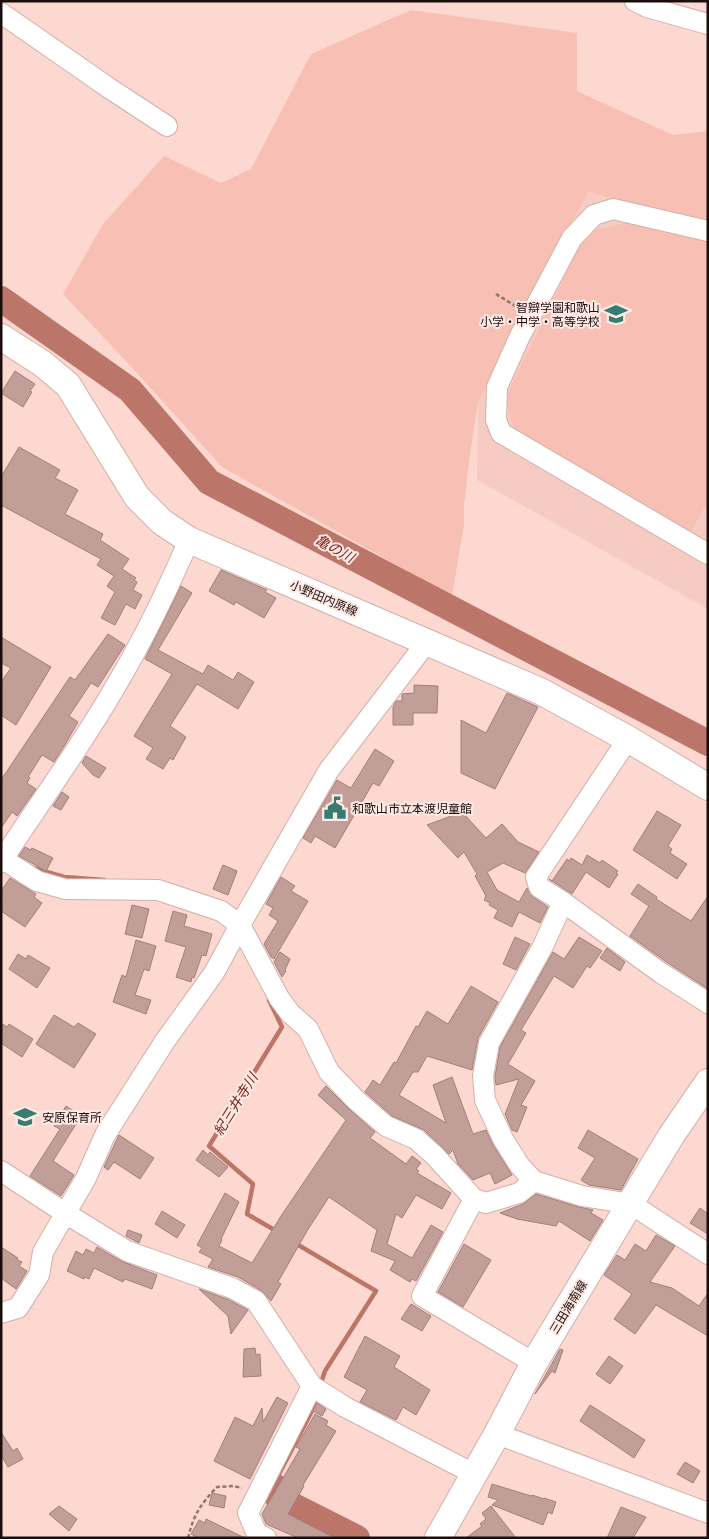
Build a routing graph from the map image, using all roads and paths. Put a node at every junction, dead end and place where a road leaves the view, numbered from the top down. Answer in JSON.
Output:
{"nodes":[{"id":1,"x":635,"y":1,"type":"edge"},
{"id":2,"x":1,"y":13,"type":"edge"},
{"id":3,"x":708,"y":24,"type":"edge"},
{"id":4,"x":167,"y":126,"type":"dead end"},
{"id":5,"x":708,"y":231,"type":"edge"},
{"id":6,"x":496,"y":294,"type":"dead end"},
{"id":7,"x":531,"y":315,"type":"junction"},
{"id":8,"x":1,"y":337,"type":"edge"},
{"id":9,"x":189,"y":540,"type":"junction"},
{"id":10,"x":708,"y":554,"type":"edge"},
{"id":11,"x":427,"y":642,"type":"junction"},
{"id":12,"x":628,"y":739,"type":"junction"},
{"id":13,"x":708,"y":787,"type":"edge"},
{"id":14,"x":2,"y":860,"type":"edge"},
{"id":15,"x":563,"y":902,"type":"junction"},
{"id":16,"x":240,"y":925,"type":"junction"},
{"id":17,"x":708,"y":1003,"type":"edge"},
{"id":18,"x":708,"y":1082,"type":"edge"},
{"id":19,"x":1,"y":1171,"type":"edge"},
{"id":20,"x":534,"y":1181,"type":"junction"},
{"id":21,"x":474,"y":1199,"type":"junction"},
{"id":22,"x":631,"y":1204,"type":"junction"},
{"id":23,"x":65,"y":1213,"type":"junction"},
{"id":24,"x":708,"y":1254,"type":"edge"},
{"id":25,"x":1,"y":1313,"type":"edge"},
{"id":26,"x":534,"y":1363,"type":"junction"},
{"id":27,"x":312,"y":1386,"type":"junction"},
{"id":28,"x":497,"y":1434,"type":"junction"},
{"id":29,"x":474,"y":1474,"type":"junction"},
{"id":30,"x":258,"y":1492,"type":"junction"},
{"id":31,"x":708,"y":1513,"type":"edge"},
{"id":32,"x":188,"y":1538,"type":"edge"},
{"id":33,"x":266,"y":1538,"type":"edge"},
{"id":34,"x":438,"y":1538,"type":"edge"}],
"edges":[{"from":1,"to":3,"type":"street"},
{"from":2,"to":4,"type":"street"},
{"from":5,"to":7,"type":"street"},
{"from":6,"to":7,"type":"path"},
{"from":7,"to":10,"type":"street"},
{"from":8,"to":9,"type":"main road","name":"小野田内原線"},
{"from":9,"to":11,"type":"main road","name":"小野田内原線"},
{"from":9,"to":14,"type":"street"},
{"from":11,"to":12,"type":"main road","name":"小野田内原線"},
{"from":11,"to":16,"type":"street"},
{"from":12,"to":13,"type":"main road","name":"小野田内原線"},
{"from":12,"to":15,"type":"street"},
{"from":14,"to":16,"type":"street"},
{"from":15,"to":17,"type":"street"},
{"from":15,"to":20,"type":"street"},
{"from":16,"to":21,"type":"street"},
{"from":16,"to":23,"type":"street"},
{"from":18,"to":22,"type":"main road","name":"三田海南線"},
{"from":19,"to":23,"type":"street"},
{"from":20,"to":21,"type":"street"},
{"from":20,"to":22,"type":"street"},
{"from":21,"to":26,"type":"street"},
{"from":22,"to":24,"type":"street"},
{"from":22,"to":26,"type":"main road","name":"三田海南線"},
{"from":23,"to":25,"type":"street"},
{"from":23,"to":27,"type":"street"},
{"from":26,"to":28,"type":"main road","name":"三田海南線"},
{"from":27,"to":29,"type":"street"},
{"from":27,"to":30,"type":"street"},
{"from":28,"to":29,"type":"main road","name":"三田海南線"},
{"from":28,"to":31,"type":"street"},
{"from":29,"to":34,"type":"main road","name":"三田海南線"},
{"from":30,"to":32,"type":"path"},
{"from":30,"to":33,"type":"street"}]}
